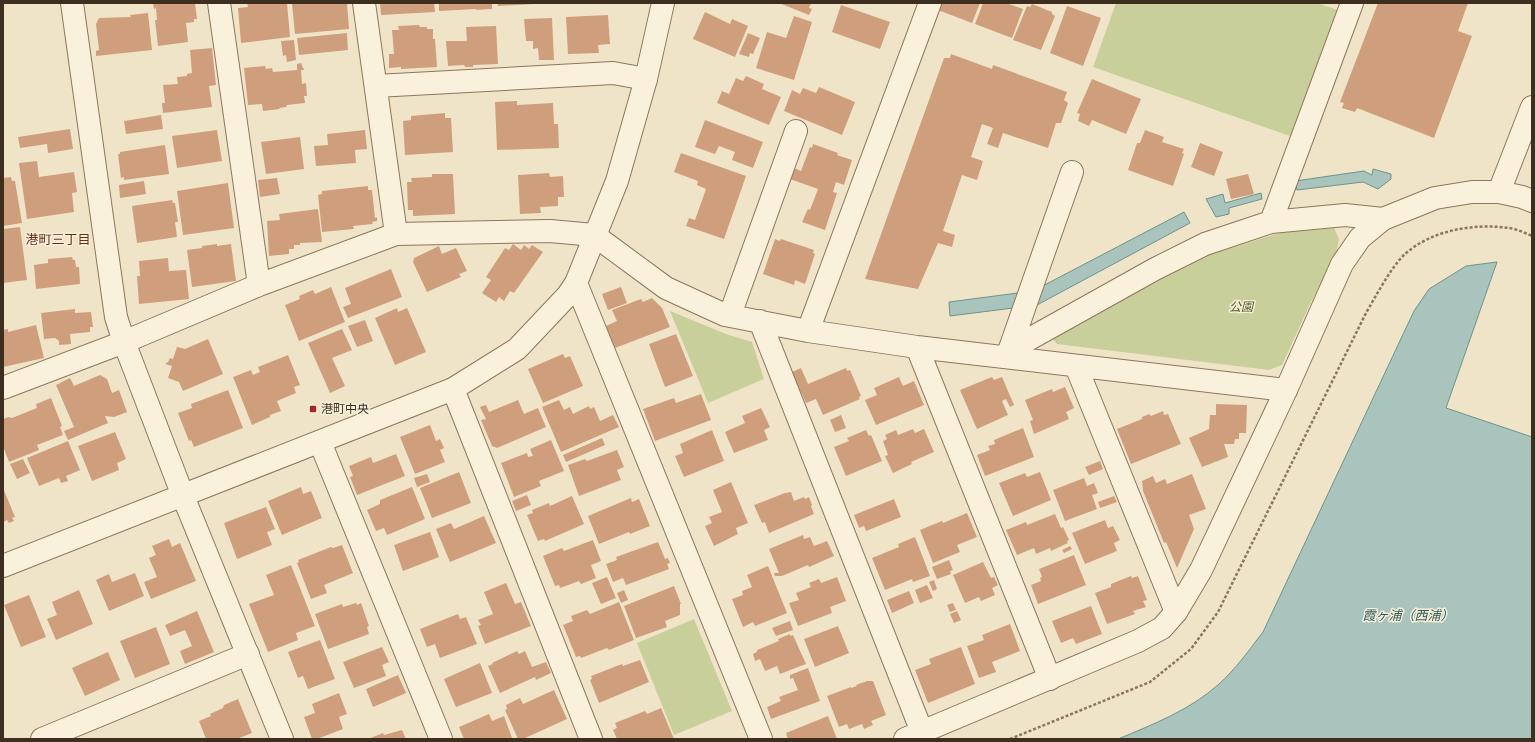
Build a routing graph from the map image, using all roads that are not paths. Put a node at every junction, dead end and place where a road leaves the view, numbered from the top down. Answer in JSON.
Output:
{"nodes":[{"id":1,"x":72,"y":3,"type":"edge"},
{"id":2,"x":219,"y":3,"type":"edge"},
{"id":3,"x":364,"y":3,"type":"edge"},
{"id":4,"x":663,"y":3,"type":"edge"},
{"id":5,"x":930,"y":3,"type":"edge"},
{"id":6,"x":1352,"y":3,"type":"edge"},
{"id":7,"x":646,"y":79,"type":"junction"},
{"id":8,"x":376,"y":86,"type":"junction"},
{"id":9,"x":1532,"y":107,"type":"edge"},
{"id":10,"x":796,"y":130,"type":"dead end"},
{"id":11,"x":1072,"y":172,"type":"dead end"},
{"id":12,"x":1498,"y":192,"type":"junction"},
{"id":13,"x":1532,"y":200,"type":"edge"},
{"id":14,"x":1383,"y":218,"type":"junction"},
{"id":15,"x":1271,"y":222,"type":"junction"},
{"id":16,"x":396,"y":234,"type":"junction"},
{"id":17,"x":594,"y":235,"type":"junction"},
{"id":18,"x":576,"y":283,"type":"junction"},
{"id":19,"x":259,"y":285,"type":"junction"},
{"id":20,"x":730,"y":315,"type":"junction"},
{"id":21,"x":760,"y":321,"type":"junction"},
{"id":22,"x":808,"y":331,"type":"junction"},
{"id":23,"x":124,"y":342,"type":"junction"},
{"id":24,"x":917,"y":347,"type":"junction"},
{"id":25,"x":1007,"y":356,"type":"junction"},
{"id":26,"x":1076,"y":366,"type":"junction"},
{"id":27,"x":3,"y":388,"type":"edge"},
{"id":28,"x":453,"y":389,"type":"junction"},
{"id":29,"x":1286,"y":390,"type":"junction"},
{"id":30,"x":320,"y":442,"type":"junction"},
{"id":31,"x":184,"y":496,"type":"junction"},
{"id":32,"x":3,"y":566,"type":"edge"},
{"id":33,"x":1176,"y":612,"type":"junction"},
{"id":34,"x":248,"y":654,"type":"junction"},
{"id":35,"x":1050,"y":679,"type":"junction"},
{"id":36,"x":913,"y":736,"type":"edge"},
{"id":37,"x":42,"y":739,"type":"edge"},
{"id":38,"x":282,"y":739,"type":"edge"},
{"id":39,"x":441,"y":739,"type":"edge"},
{"id":40,"x":591,"y":739,"type":"edge"},
{"id":41,"x":761,"y":739,"type":"edge"}],
"edges":[{"from":1,"to":23,"type":"street"},
{"from":2,"to":19,"type":"street"},
{"from":3,"to":8,"type":"street"},
{"from":4,"to":7,"type":"street"},
{"from":5,"to":22,"type":"street"},
{"from":6,"to":15,"type":"street"},
{"from":7,"to":8,"type":"street"},
{"from":7,"to":17,"type":"street"},
{"from":8,"to":16,"type":"street"},
{"from":9,"to":12,"type":"street"},
{"from":10,"to":20,"type":"street"},
{"from":11,"to":25,"type":"street"},
{"from":12,"to":13,"type":"street"},
{"from":12,"to":14,"type":"street"},
{"from":14,"to":15,"type":"street"},
{"from":14,"to":29,"type":"street"},
{"from":15,"to":25,"type":"street"},
{"from":16,"to":17,"type":"street"},
{"from":16,"to":19,"type":"street"},
{"from":17,"to":18,"type":"street"},
{"from":17,"to":20,"type":"street"},
{"from":18,"to":28,"type":"street"},
{"from":18,"to":41,"type":"street"},
{"from":19,"to":23,"type":"street"},
{"from":20,"to":21,"type":"street"},
{"from":21,"to":22,"type":"street"},
{"from":21,"to":36,"type":"street"},
{"from":22,"to":24,"type":"street"},
{"from":23,"to":27,"type":"street"},
{"from":23,"to":31,"type":"street"},
{"from":24,"to":25,"type":"street"},
{"from":24,"to":35,"type":"street"},
{"from":25,"to":26,"type":"street"},
{"from":26,"to":29,"type":"street"},
{"from":26,"to":33,"type":"street"},
{"from":28,"to":30,"type":"street"},
{"from":28,"to":40,"type":"street"},
{"from":29,"to":33,"type":"street"},
{"from":30,"to":31,"type":"street"},
{"from":30,"to":39,"type":"street"},
{"from":31,"to":32,"type":"street"},
{"from":31,"to":34,"type":"street"},
{"from":33,"to":35,"type":"street"},
{"from":34,"to":37,"type":"street"},
{"from":34,"to":38,"type":"street"},
{"from":35,"to":36,"type":"street"}]}
